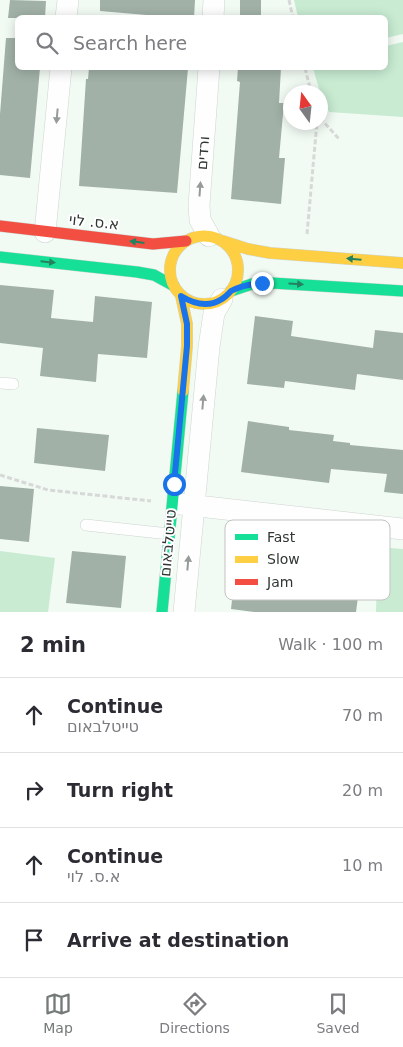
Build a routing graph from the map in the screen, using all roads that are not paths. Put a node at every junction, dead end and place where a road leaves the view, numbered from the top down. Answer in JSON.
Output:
{"nodes":[{"id":1,"x":68,"y":0,"type":"edge"},
{"id":2,"x":214,"y":0,"type":"edge"},
{"id":3,"x":66,"y":15,"type":"edge"},
{"id":4,"x":213,"y":15,"type":"edge"},
{"id":5,"x":61,"y":70,"type":"edge"},
{"id":6,"x":209,"y":70,"type":"edge"},
{"id":7,"x":0,"y":226,"type":"edge"},
{"id":8,"x":45,"y":232,"type":"junction"},
{"id":9,"x":216,"y":239,"type":"junction"},
{"id":10,"x":186,"y":241,"type":"junction"},
{"id":11,"x":0,"y":257,"type":"edge"},
{"id":12,"x":403,"y":263,"type":"edge"},
{"id":13,"x":177,"y":291,"type":"junction"},
{"id":14,"x":403,"y":291,"type":"edge"},
{"id":15,"x":227,"y":295,"type":"junction"},
{"id":16,"x":0,"y":383,"type":"edge"},
{"id":17,"x":13,"y":384,"type":"dead end"},
{"id":18,"x":172,"y":504,"type":"junction"},
{"id":19,"x":194,"y":506,"type":"junction"},
{"id":20,"x":321,"y":520,"type":"edge"},
{"id":21,"x":86,"y":524,"type":"dead end"},
{"id":22,"x":390,"y":528,"type":"edge"},
{"id":23,"x":403,"y":529,"type":"edge"},
{"id":24,"x":169,"y":534,"type":"junction"},
{"id":25,"x":162,"y":612,"type":"edge"},
{"id":26,"x":184,"y":612,"type":"edge"}],
"edges":[{"from":1,"to":3,"type":"street"},
{"from":2,"to":4,"type":"street"},
{"from":5,"to":8,"type":"street","one_way":true},
{"from":9,"to":6,"type":"street","name":"ורדים","one_way":true},
{"from":7,"to":8,"type":"main road","name":"א.ס. לוי"},
{"from":10,"to":8,"type":"main road","name":"א.ס. לוי","one_way":true},
{"from":9,"to":10,"type":"main road"},
{"from":12,"to":9,"type":"main road","one_way":true},
{"from":9,"to":15,"type":"main road"},
{"from":10,"to":13,"type":"main road"},
{"from":11,"to":13,"type":"main road","one_way":true},
{"from":13,"to":15,"type":"main road"},
{"from":13,"to":18,"type":"main road","name":"טייטלבאום"},
{"from":15,"to":14,"type":"main road","one_way":true},
{"from":19,"to":15,"type":"street","name":"טייטלבאום","one_way":true},
{"from":16,"to":17,"type":"lane"},
{"from":18,"to":19,"type":"street"},
{"from":18,"to":24,"type":"main road","name":"טייטלבאום"},
{"from":19,"to":20,"type":"street"},
{"from":26,"to":19,"type":"street","name":"טייטלבאום","one_way":true},
{"from":21,"to":24,"type":"lane"},
{"from":22,"to":23,"type":"street"},
{"from":24,"to":25,"type":"main road","name":"טייטלבאום"}]}
